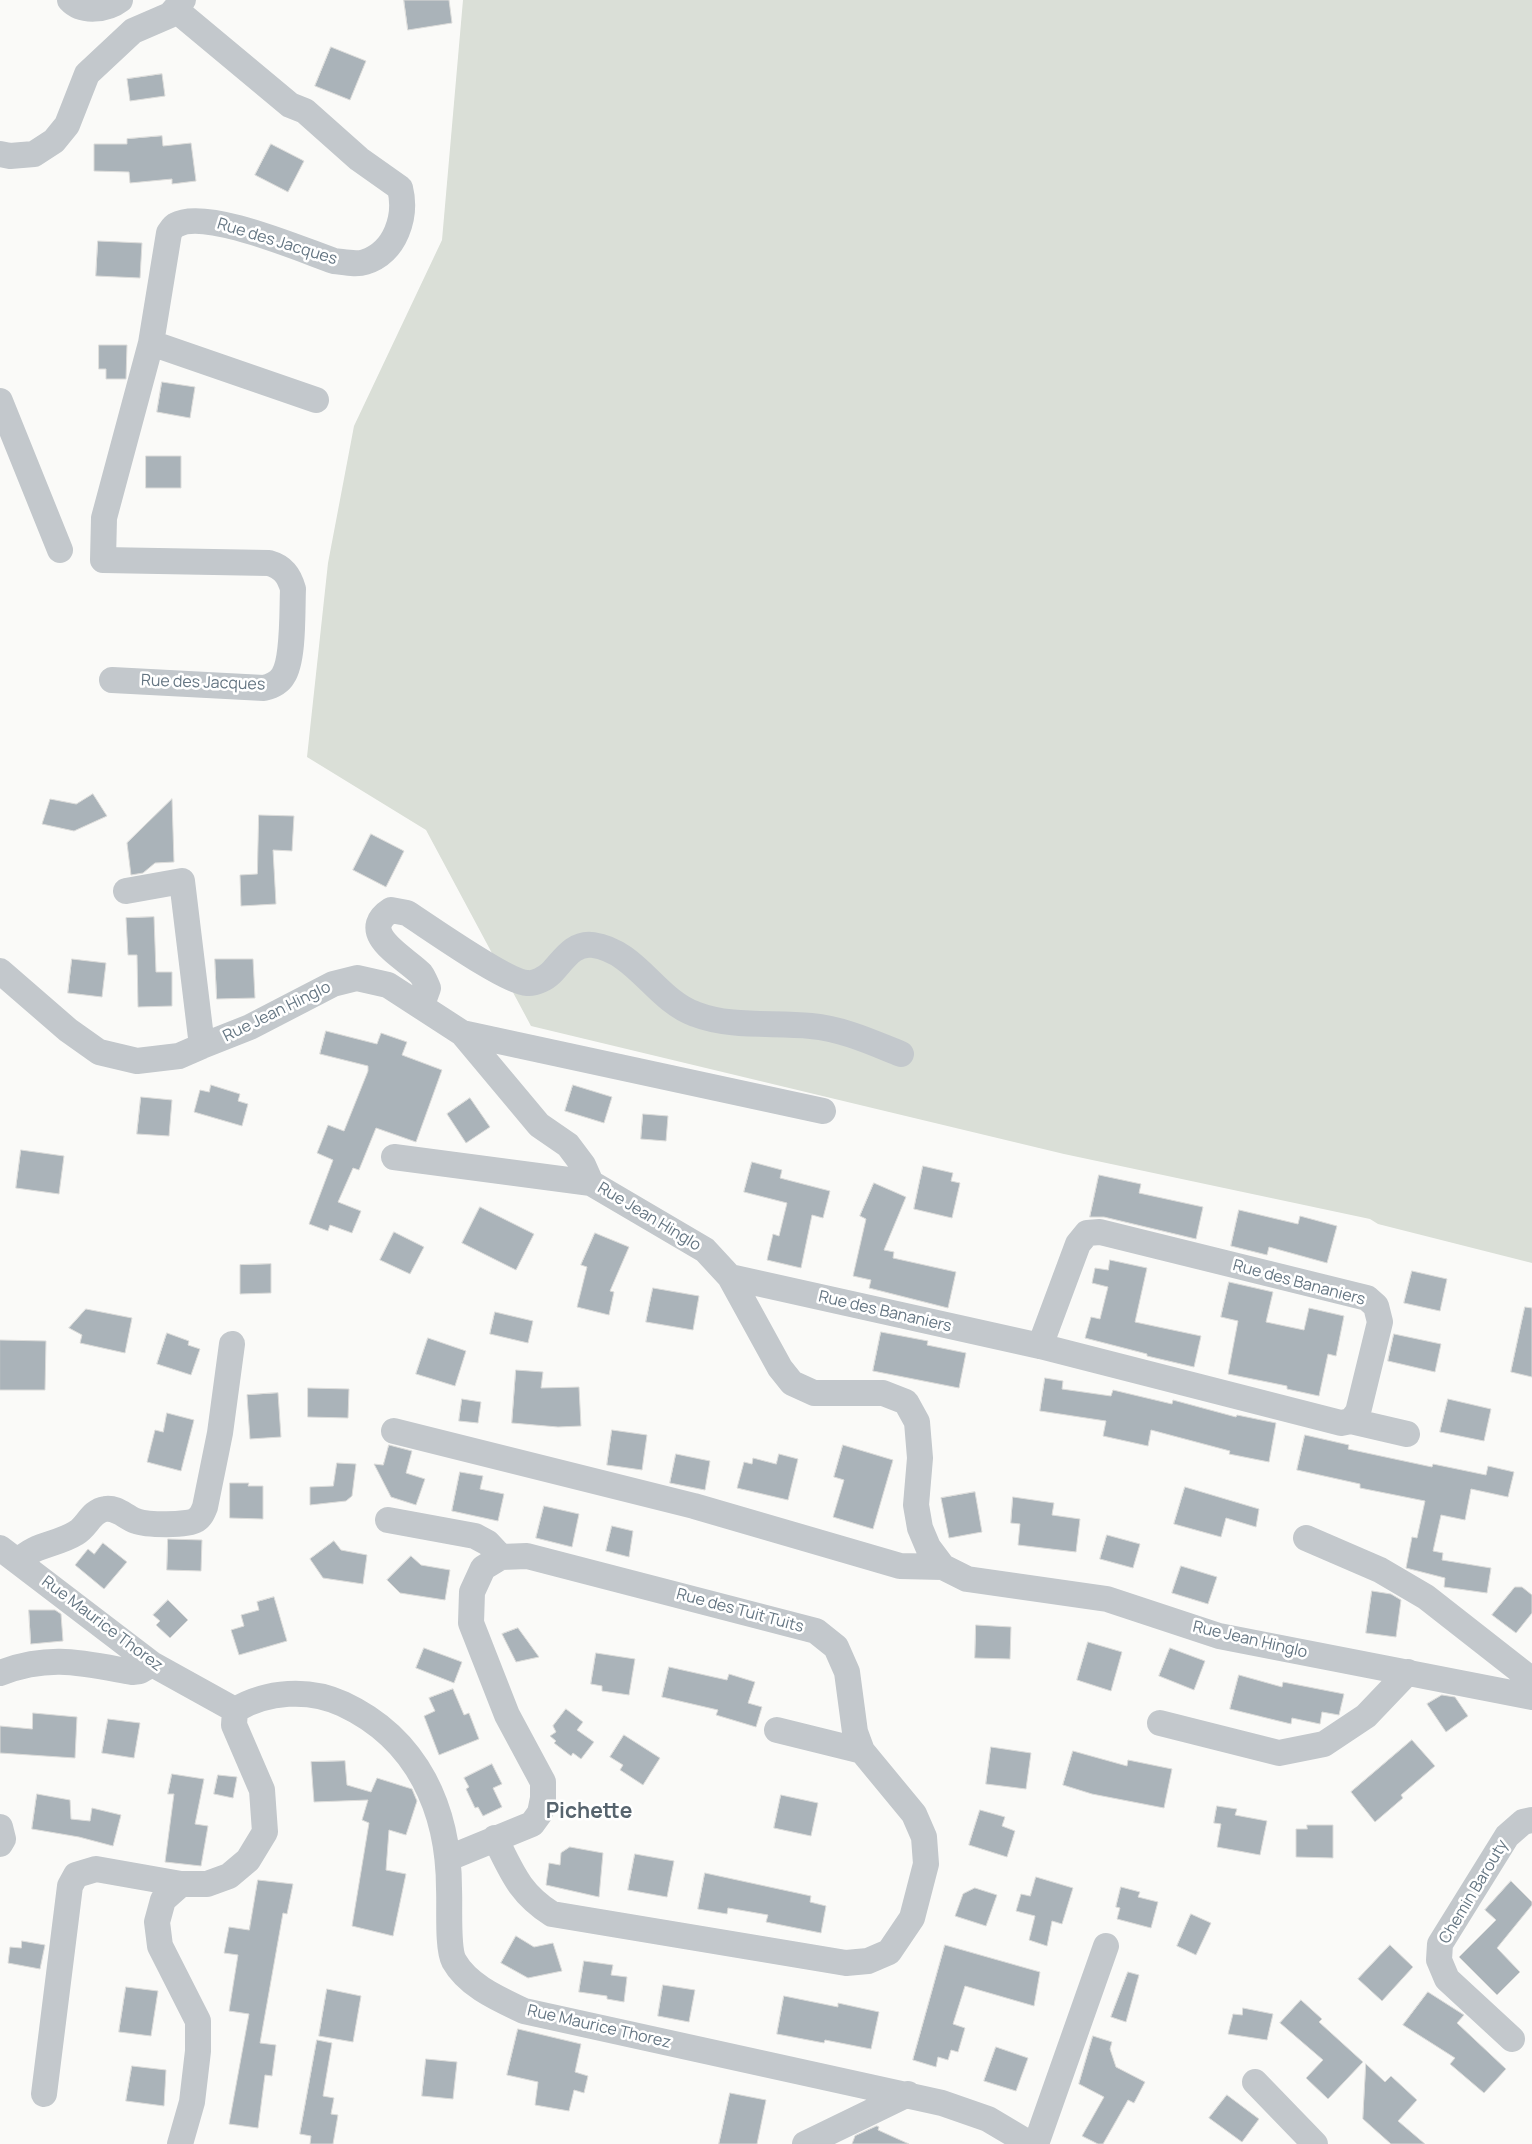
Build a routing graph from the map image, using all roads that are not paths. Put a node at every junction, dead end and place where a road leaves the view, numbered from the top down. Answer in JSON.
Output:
{"nodes":[{"id":1,"x":70,"y":0,"type":"edge"},
{"id":2,"x":120,"y":0,"type":"edge"},
{"id":3,"x":180,"y":5,"type":"edge"},
{"id":4,"x":0,"y":154,"type":"edge"},
{"id":5,"x":151,"y":343,"type":"junction"},
{"id":6,"x":0,"y":400,"type":"edge"},
{"id":7,"x":316,"y":400,"type":"dead end"},
{"id":8,"x":60,"y":550,"type":"dead end"},
{"id":9,"x":112,"y":680,"type":"dead end"},
{"id":10,"x":126,"y":891,"type":"dead end"},
{"id":11,"x":0,"y":971,"type":"edge"},
{"id":12,"x":417,"y":1004,"type":"junction"},
{"id":13,"x":462,"y":1033,"type":"junction"},
{"id":14,"x":202,"y":1046,"type":"junction"},
{"id":15,"x":901,"y":1054,"type":"dead end"},
{"id":16,"x":823,"y":1111,"type":"dead end"},
{"id":17,"x":394,"y":1158,"type":"dead end"},
{"id":18,"x":591,"y":1183,"type":"junction"},
{"id":19,"x":730,"y":1277,"type":"junction"},
{"id":20,"x":232,"y":1344,"type":"dead end"},
{"id":21,"x":1040,"y":1346,"type":"junction"},
{"id":22,"x":1352,"y":1421,"type":"junction"},
{"id":23,"x":394,"y":1431,"type":"dead end"},
{"id":24,"x":1407,"y":1434,"type":"dead end"},
{"id":25,"x":388,"y":1520,"type":"dead end"},
{"id":26,"x":1306,"y":1538,"type":"dead end"},
{"id":27,"x":10,"y":1554,"type":"edge"},
{"id":28,"x":501,"y":1557,"type":"junction"},
{"id":29,"x":943,"y":1567,"type":"junction"},
{"id":30,"x":152,"y":1664,"type":"junction"},
{"id":31,"x":1408,"y":1672,"type":"junction"},
{"id":32,"x":0,"y":1673,"type":"edge"},
{"id":33,"x":1532,"y":1680,"type":"edge"},
{"id":34,"x":1532,"y":1697,"type":"edge"},
{"id":35,"x":235,"y":1710,"type":"junction"},
{"id":36,"x":1160,"y":1723,"type":"dead end"},
{"id":37,"x":777,"y":1730,"type":"dead end"},
{"id":38,"x":862,"y":1751,"type":"junction"},
{"id":39,"x":1532,"y":1820,"type":"edge"},
{"id":40,"x":0,"y":1827,"type":"edge"},
{"id":41,"x":496,"y":1838,"type":"junction"},
{"id":42,"x":0,"y":1844,"type":"edge"},
{"id":43,"x":449,"y":1858,"type":"junction"},
{"id":44,"x":181,"y":1884,"type":"junction"},
{"id":45,"x":1106,"y":1946,"type":"dead end"},
{"id":46,"x":1512,"y":2039,"type":"dead end"},
{"id":47,"x":1255,"y":2082,"type":"dead end"},
{"id":48,"x":44,"y":2094,"type":"dead end"},
{"id":49,"x":908,"y":2094,"type":"junction"},
{"id":50,"x":180,"y":2144,"type":"edge"},
{"id":51,"x":805,"y":2144,"type":"edge"},
{"id":52,"x":1030,"y":2144,"type":"edge"},
{"id":53,"x":1036,"y":2144,"type":"edge"},
{"id":54,"x":1315,"y":2144,"type":"edge"}],
"edges":[{"from":1,"to":2,"type":"street"},
{"from":3,"to":4,"type":"street"},
{"from":3,"to":5,"type":"street","name":"Rue des Jacques"},
{"from":5,"to":7,"type":"street"},
{"from":5,"to":9,"type":"street","name":"Rue des Jacques"},
{"from":6,"to":8,"type":"street"},
{"from":10,"to":14,"type":"street"},
{"from":11,"to":14,"type":"street","name":"Rue Jean Hinglo"},
{"from":12,"to":13,"type":"street","name":"Rue Jean Hinglo"},
{"from":12,"to":14,"type":"street","name":"Rue Jean Hinglo"},
{"from":12,"to":15,"type":"street"},
{"from":13,"to":16,"type":"street"},
{"from":13,"to":18,"type":"street","name":"Rue Jean Hinglo"},
{"from":17,"to":18,"type":"street","name":"Rue Jean Hinglo"},
{"from":18,"to":19,"type":"street","name":"Rue Jean Hinglo"},
{"from":19,"to":21,"type":"street","name":"Rue des Bananiers"},
{"from":19,"to":29,"type":"street","name":"Rue Jean Hinglo"},
{"from":20,"to":27,"type":"street","name":"Rue Maurice Thorez"},
{"from":21,"to":22,"type":"street","name":"Rue des Bananiers"},
{"from":21,"to":22,"type":"street","name":"Rue des Bananiers"},
{"from":22,"to":24,"type":"street"},
{"from":23,"to":29,"type":"street","name":"Rue Jean Hinglo"},
{"from":25,"to":28,"type":"street"},
{"from":26,"to":33,"type":"street"},
{"from":27,"to":30,"type":"street","name":"Rue Maurice Thorez"},
{"from":28,"to":38,"type":"street","name":"Rue des Tuit Tuits"},
{"from":28,"to":41,"type":"street"},
{"from":29,"to":31,"type":"street","name":"Rue Jean Hinglo"},
{"from":30,"to":32,"type":"street"},
{"from":30,"to":35,"type":"street","name":"Rue Maurice Thorez"},
{"from":31,"to":34,"type":"street","name":"Rue Jean Hinglo"},
{"from":31,"to":36,"type":"street"},
{"from":35,"to":43,"type":"street","name":"Rue Maurice Thorez"},
{"from":35,"to":44,"type":"street"},
{"from":37,"to":38,"type":"street"},
{"from":38,"to":41,"type":"street","name":"Rue des Tuit Tuits"},
{"from":39,"to":46,"type":"street","name":"Chemin Barouty"},
{"from":40,"to":42,"type":"street"},
{"from":41,"to":43,"type":"street"},
{"from":43,"to":49,"type":"street","name":"Rue Maurice Thorez"},
{"from":44,"to":48,"type":"street"},
{"from":44,"to":50,"type":"street"},
{"from":45,"to":53,"type":"street"},
{"from":47,"to":54,"type":"street"},
{"from":49,"to":51,"type":"street"},
{"from":49,"to":52,"type":"street","name":"Rue Maurice Thorez"}]}
